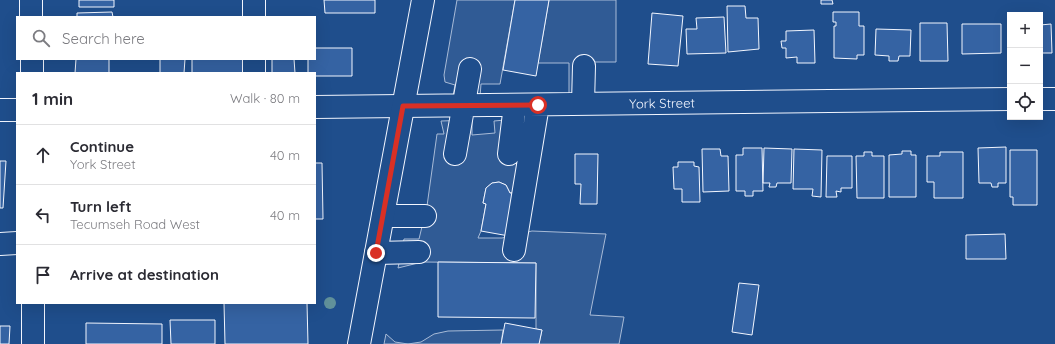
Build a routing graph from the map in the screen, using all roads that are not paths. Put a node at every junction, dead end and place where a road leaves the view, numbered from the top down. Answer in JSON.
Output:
{"nodes":[{"id":1,"x":31,"y":0,"type":"edge"},
{"id":2,"x":254,"y":0,"type":"edge"},
{"id":3,"x":423,"y":0,"type":"edge"},
{"id":4,"x":31,"y":16,"type":"edge"},
{"id":5,"x":254,"y":16,"type":"edge"},
{"id":6,"x":32,"y":60,"type":"edge"},
{"id":7,"x":254,"y":60,"type":"edge"},
{"id":8,"x":584,"y":66,"type":"dead end"},
{"id":9,"x":470,"y":69,"type":"dead end"},
{"id":10,"x":32,"y":72,"type":"edge"},
{"id":11,"x":254,"y":72,"type":"edge"},
{"id":12,"x":1007,"y":99,"type":"edge"},
{"id":13,"x":1043,"y":99,"type":"edge"},
{"id":14,"x":1055,"y":99,"type":"edge"},
{"id":15,"x":583,"y":104,"type":"junction"},
{"id":16,"x":515,"y":105,"type":"junction"},
{"id":17,"x":538,"y":105,"type":"junction"},
{"id":18,"x":403,"y":106,"type":"junction"},
{"id":19,"x":464,"y":106,"type":"junction"},
{"id":20,"x":316,"y":107,"type":"edge"},
{"id":21,"x":0,"y":110,"type":"edge"},
{"id":22,"x":16,"y":110,"type":"edge"},
{"id":23,"x":455,"y":154,"type":"dead end"},
{"id":24,"x":509,"y":154,"type":"dead end"},
{"id":25,"x":383,"y":216,"type":"junction"},
{"id":26,"x":425,"y":216,"type":"dead end"},
{"id":27,"x":0,"y":244,"type":"edge"},
{"id":28,"x":16,"y":244,"type":"edge"},
{"id":29,"x":514,"y":250,"type":"dead end"},
{"id":30,"x":419,"y":252,"type":"dead end"},
{"id":31,"x":376,"y":253,"type":"junction"},
{"id":32,"x":33,"y":304,"type":"edge"},
{"id":33,"x":34,"y":344,"type":"edge"},
{"id":34,"x":359,"y":344,"type":"edge"}],
"edges":[{"from":1,"to":4,"type":"street"},
{"from":2,"to":5,"type":"street"},
{"from":3,"to":18,"type":"street"},
{"from":6,"to":10,"type":"street"},
{"from":7,"to":11,"type":"street"},
{"from":8,"to":15,"type":"street"},
{"from":9,"to":19,"type":"street"},
{"from":12,"to":15,"type":"street","name":"York Street"},
{"from":13,"to":14,"type":"street"},
{"from":15,"to":17,"type":"street","name":"York Street"},
{"from":16,"to":17,"type":"street","name":"York Street"},
{"from":16,"to":19,"type":"street","name":"York Street"},
{"from":16,"to":24,"type":"street"},
{"from":17,"to":29,"type":"street"},
{"from":18,"to":19,"type":"street","name":"York Street"},
{"from":18,"to":20,"type":"street","name":"York Street"},
{"from":18,"to":25,"type":"street"},
{"from":19,"to":23,"type":"street"},
{"from":21,"to":22,"type":"street"},
{"from":25,"to":26,"type":"street"},
{"from":25,"to":31,"type":"street"},
{"from":27,"to":28,"type":"street"},
{"from":30,"to":31,"type":"street"},
{"from":31,"to":34,"type":"street"},
{"from":32,"to":33,"type":"street"}]}
